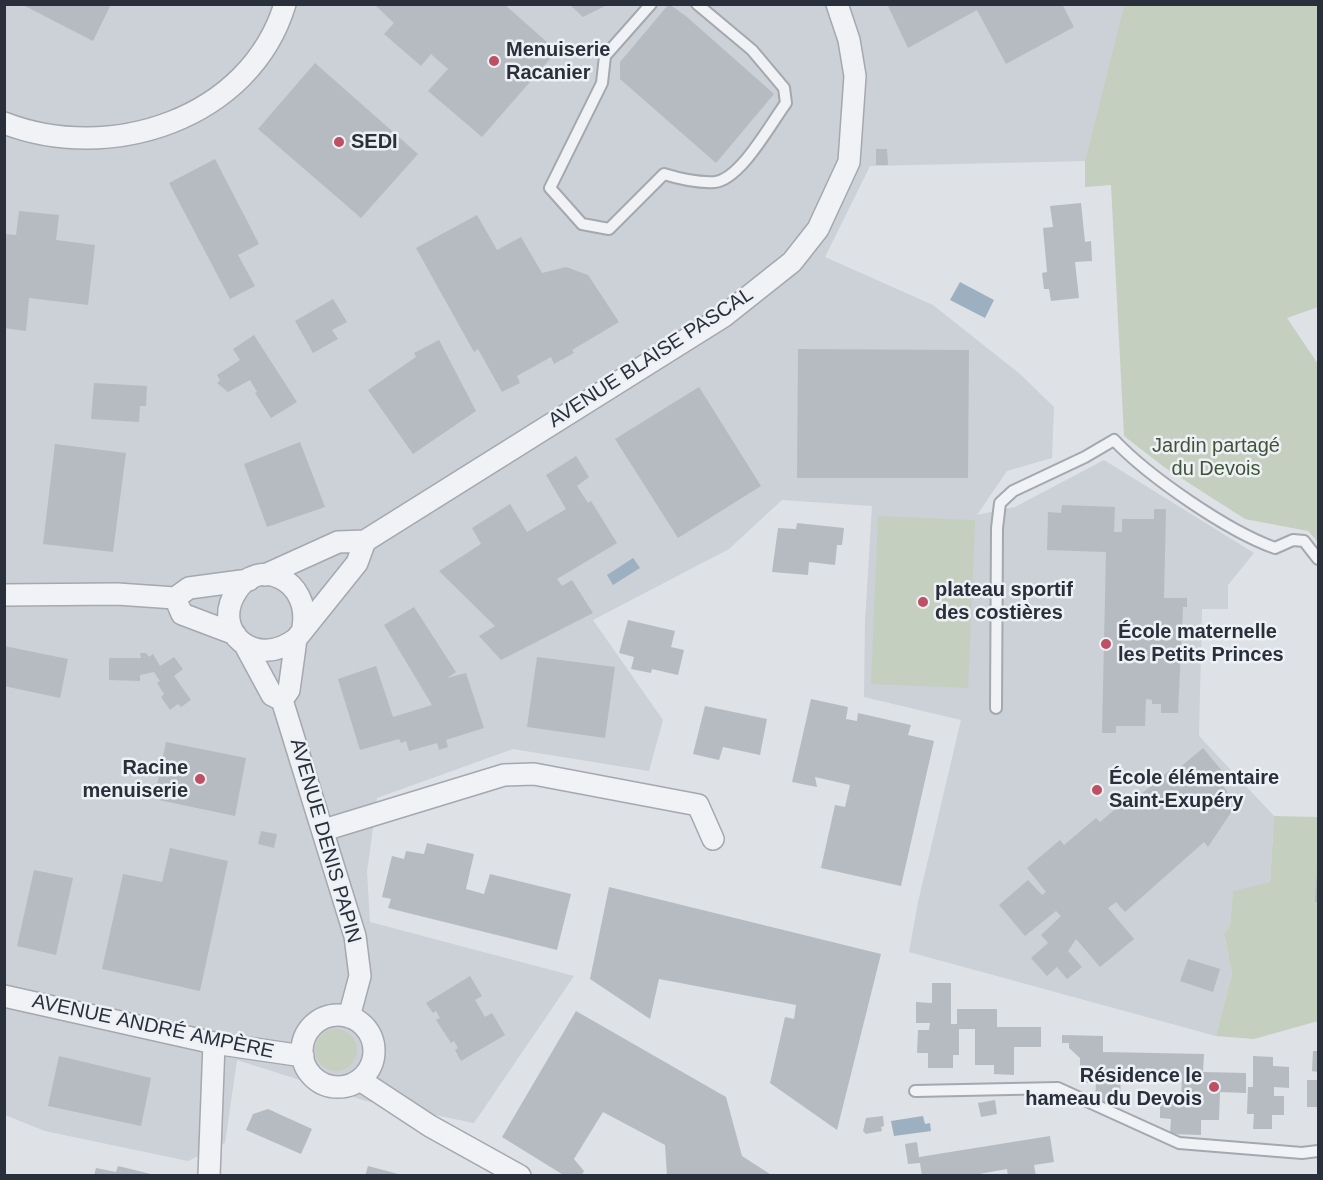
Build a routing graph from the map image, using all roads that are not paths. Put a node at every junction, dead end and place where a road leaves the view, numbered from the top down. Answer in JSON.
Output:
{"nodes":[{"id":1,"x":285,"y":4,"type":"edge"},
{"id":2,"x":651,"y":4,"type":"edge"},
{"id":3,"x":697,"y":4,"type":"edge"},
{"id":4,"x":837,"y":4,"type":"edge"},
{"id":5,"x":4,"y":123,"type":"edge"},
{"id":6,"x":365,"y":541,"type":"junction"},
{"id":7,"x":1318,"y":559,"type":"edge"},
{"id":8,"x":257,"y":577,"type":"junction"},
{"id":9,"x":4,"y":595,"type":"edge"},
{"id":10,"x":175,"y":598,"type":"junction"},
{"id":11,"x":299,"y":633,"type":"junction"},
{"id":12,"x":240,"y":639,"type":"junction"},
{"id":13,"x":282,"y":700,"type":"junction"},
{"id":14,"x":996,"y":708,"type":"dead end"},
{"id":15,"x":324,"y":830,"type":"junction"},
{"id":16,"x":713,"y":839,"type":"dead end"},
{"id":17,"x":4,"y":996,"type":"edge"},
{"id":18,"x":350,"y":1017,"type":"junction"},
{"id":19,"x":213,"y":1043,"type":"junction"},
{"id":20,"x":303,"y":1056,"type":"junction"},
{"id":21,"x":360,"y":1080,"type":"junction"},
{"id":22,"x":915,"y":1091,"type":"dead end"},
{"id":23,"x":1318,"y":1151,"type":"edge"},
{"id":24,"x":209,"y":1176,"type":"edge"},
{"id":25,"x":519,"y":1176,"type":"edge"}],
"edges":[{"from":1,"to":5,"type":"street"},
{"from":2,"to":3,"type":"lane"},
{"from":4,"to":6,"type":"street","name":"AVENUE BLAISE PASCAL"},
{"from":6,"to":8,"type":"street","name":"AVENUE BLAISE PASCAL"},
{"from":6,"to":11,"type":"street"},
{"from":7,"to":14,"type":"lane"},
{"from":8,"to":10,"type":"street","name":"AVENUE BLAISE PASCAL"},
{"from":8,"to":11,"type":"street"},
{"from":8,"to":12,"type":"street"},
{"from":9,"to":10,"type":"street","name":"AVENUE BLAISE PASCAL"},
{"from":10,"to":12,"type":"street"},
{"from":11,"to":12,"type":"street"},
{"from":11,"to":13,"type":"street"},
{"from":12,"to":13,"type":"street","name":"AVENUE DENIS PAPIN"},
{"from":13,"to":15,"type":"street","name":"AVENUE DENIS PAPIN"},
{"from":15,"to":16,"type":"street"},
{"from":15,"to":18,"type":"street","name":"AVENUE DENIS PAPIN"},
{"from":17,"to":19,"type":"street","name":"AVENUE ANDRÉ AMPÈRE"},
{"from":18,"to":20,"type":"street"},
{"from":18,"to":21,"type":"street"},
{"from":19,"to":20,"type":"street","name":"AVENUE ANDRÉ AMPÈRE"},
{"from":19,"to":24,"type":"street"},
{"from":20,"to":21,"type":"street"},
{"from":21,"to":25,"type":"street"},
{"from":22,"to":23,"type":"lane"}]}
